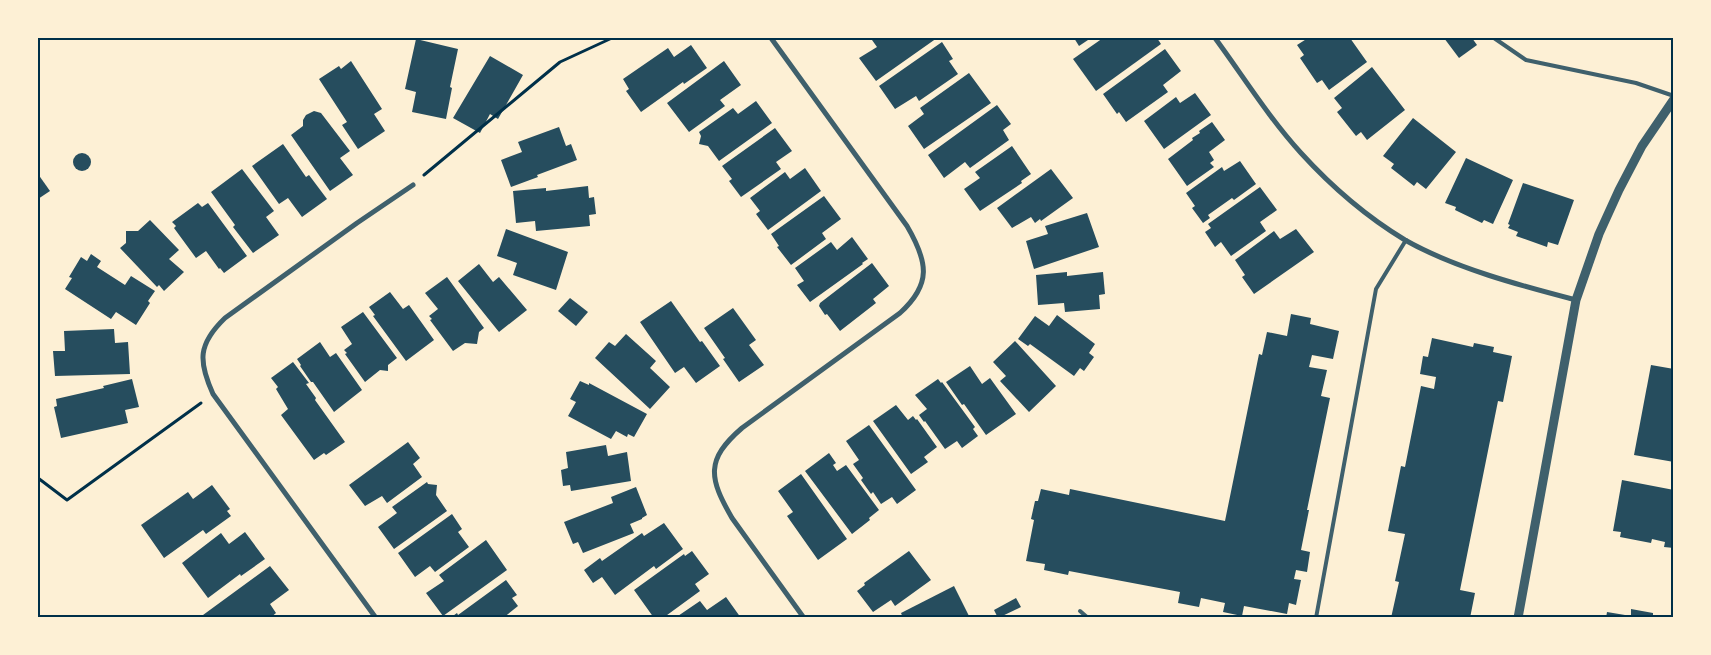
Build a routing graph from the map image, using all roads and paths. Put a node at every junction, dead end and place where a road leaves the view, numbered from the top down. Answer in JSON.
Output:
{"nodes":[{"id":1,"x":612,"y":38,"type":"edge"},
{"id":2,"x":771,"y":38,"type":"edge"},
{"id":3,"x":1215,"y":38,"type":"edge"},
{"id":4,"x":1494,"y":38,"type":"edge"},
{"id":5,"x":1674,"y":97,"type":"edge"},
{"id":6,"x":413,"y":185,"type":"joint"},
{"id":7,"x":1406,"y":240,"type":"junction"},
{"id":8,"x":1576,"y":300,"type":"junction"},
{"id":9,"x":214,"y":394,"type":"junction"},
{"id":10,"x":38,"y":478,"type":"edge"},
{"id":11,"x":1080,"y":611,"type":"dead end"},
{"id":12,"x":376,"y":618,"type":"edge"},
{"id":13,"x":804,"y":618,"type":"edge"},
{"id":14,"x":1088,"y":618,"type":"edge"},
{"id":15,"x":1316,"y":618,"type":"edge"},
{"id":16,"x":1518,"y":618,"type":"edge"}],
"edges":[{"from":1,"to":6,"type":"path"},
{"from":2,"to":13,"type":"street"},
{"from":3,"to":7,"type":"street"},
{"from":4,"to":5,"type":"lane"},
{"from":5,"to":8,"type":"street"},
{"from":6,"to":9,"type":"street"},
{"from":7,"to":8,"type":"street"},
{"from":7,"to":15,"type":"lane"},
{"from":8,"to":16,"type":"street"},
{"from":9,"to":10,"type":"path"},
{"from":9,"to":12,"type":"street"},
{"from":11,"to":14,"type":"lane"}]}
